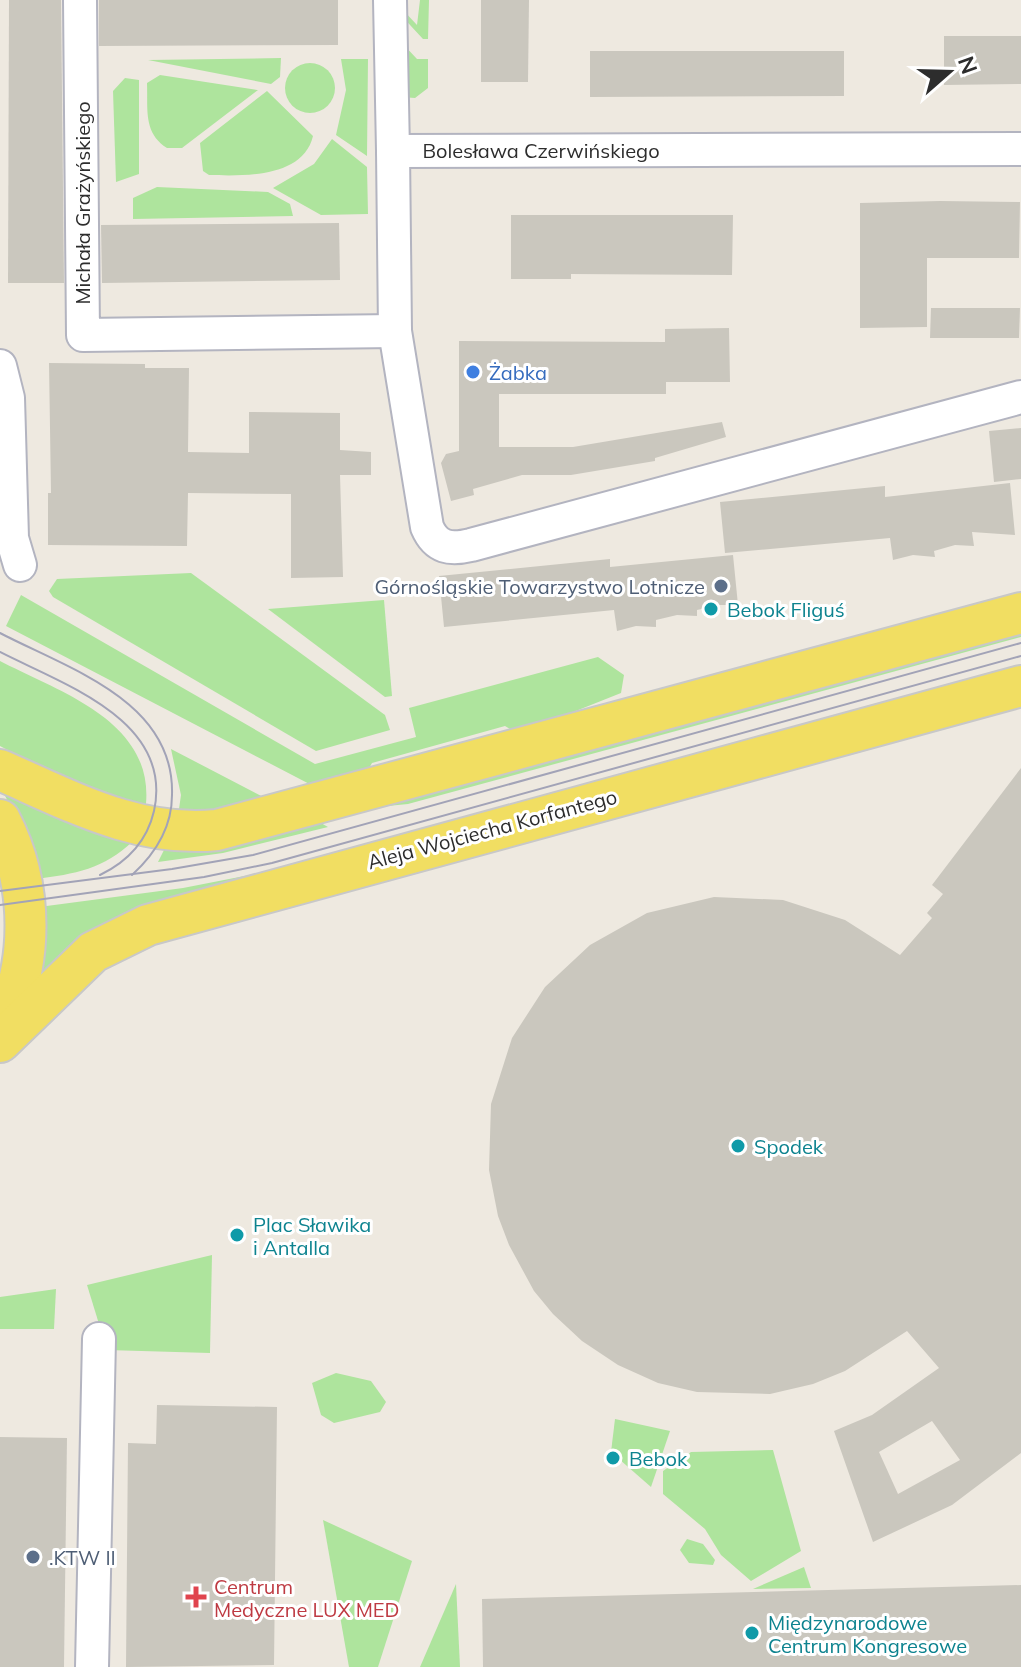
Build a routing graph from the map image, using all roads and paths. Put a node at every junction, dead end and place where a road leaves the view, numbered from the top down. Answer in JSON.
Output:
{"nodes":[{"id":1,"x":80,"y":0,"type":"edge"},
{"id":2,"x":390,"y":0,"type":"edge"},
{"id":3,"x":1021,"y":149,"type":"edge"},
{"id":4,"x":393,"y":151,"type":"junction"},
{"id":5,"x":395,"y":331,"type":"junction"},
{"id":6,"x":0,"y":366,"type":"edge"},
{"id":7,"x":1021,"y":397,"type":"edge"},
{"id":8,"x":20,"y":565,"type":"dead end"},
{"id":9,"x":1021,"y":613,"type":"edge"},
{"id":10,"x":1021,"y":686,"type":"edge"},
{"id":11,"x":0,"y":770,"type":"edge"},
{"id":12,"x":0,"y":820,"type":"edge"},
{"id":13,"x":0,"y":1032,"type":"edge"},
{"id":14,"x":0,"y":1042,"type":"edge"},
{"id":15,"x":99,"y":1339,"type":"dead end"},
{"id":16,"x":92,"y":1667,"type":"edge"}],
"edges":[{"from":1,"to":5,"type":"street","name":"Michała Grażyńskiego"},
{"from":2,"to":4,"type":"street"},
{"from":3,"to":4,"type":"street","name":"Bolesława Czerwińskiego"},
{"from":4,"to":5,"type":"street","name":"Bolesława Czerwińskiego"},
{"from":5,"to":7,"type":"street","name":"Bolesława Czerwińskiego"},
{"from":6,"to":8,"type":"street"},
{"from":9,"to":11,"type":"main road"},
{"from":10,"to":14,"type":"main road","name":"Aleja Wojciecha Korfantego"},
{"from":12,"to":13,"type":"main road"},
{"from":15,"to":16,"type":"street"}]}
